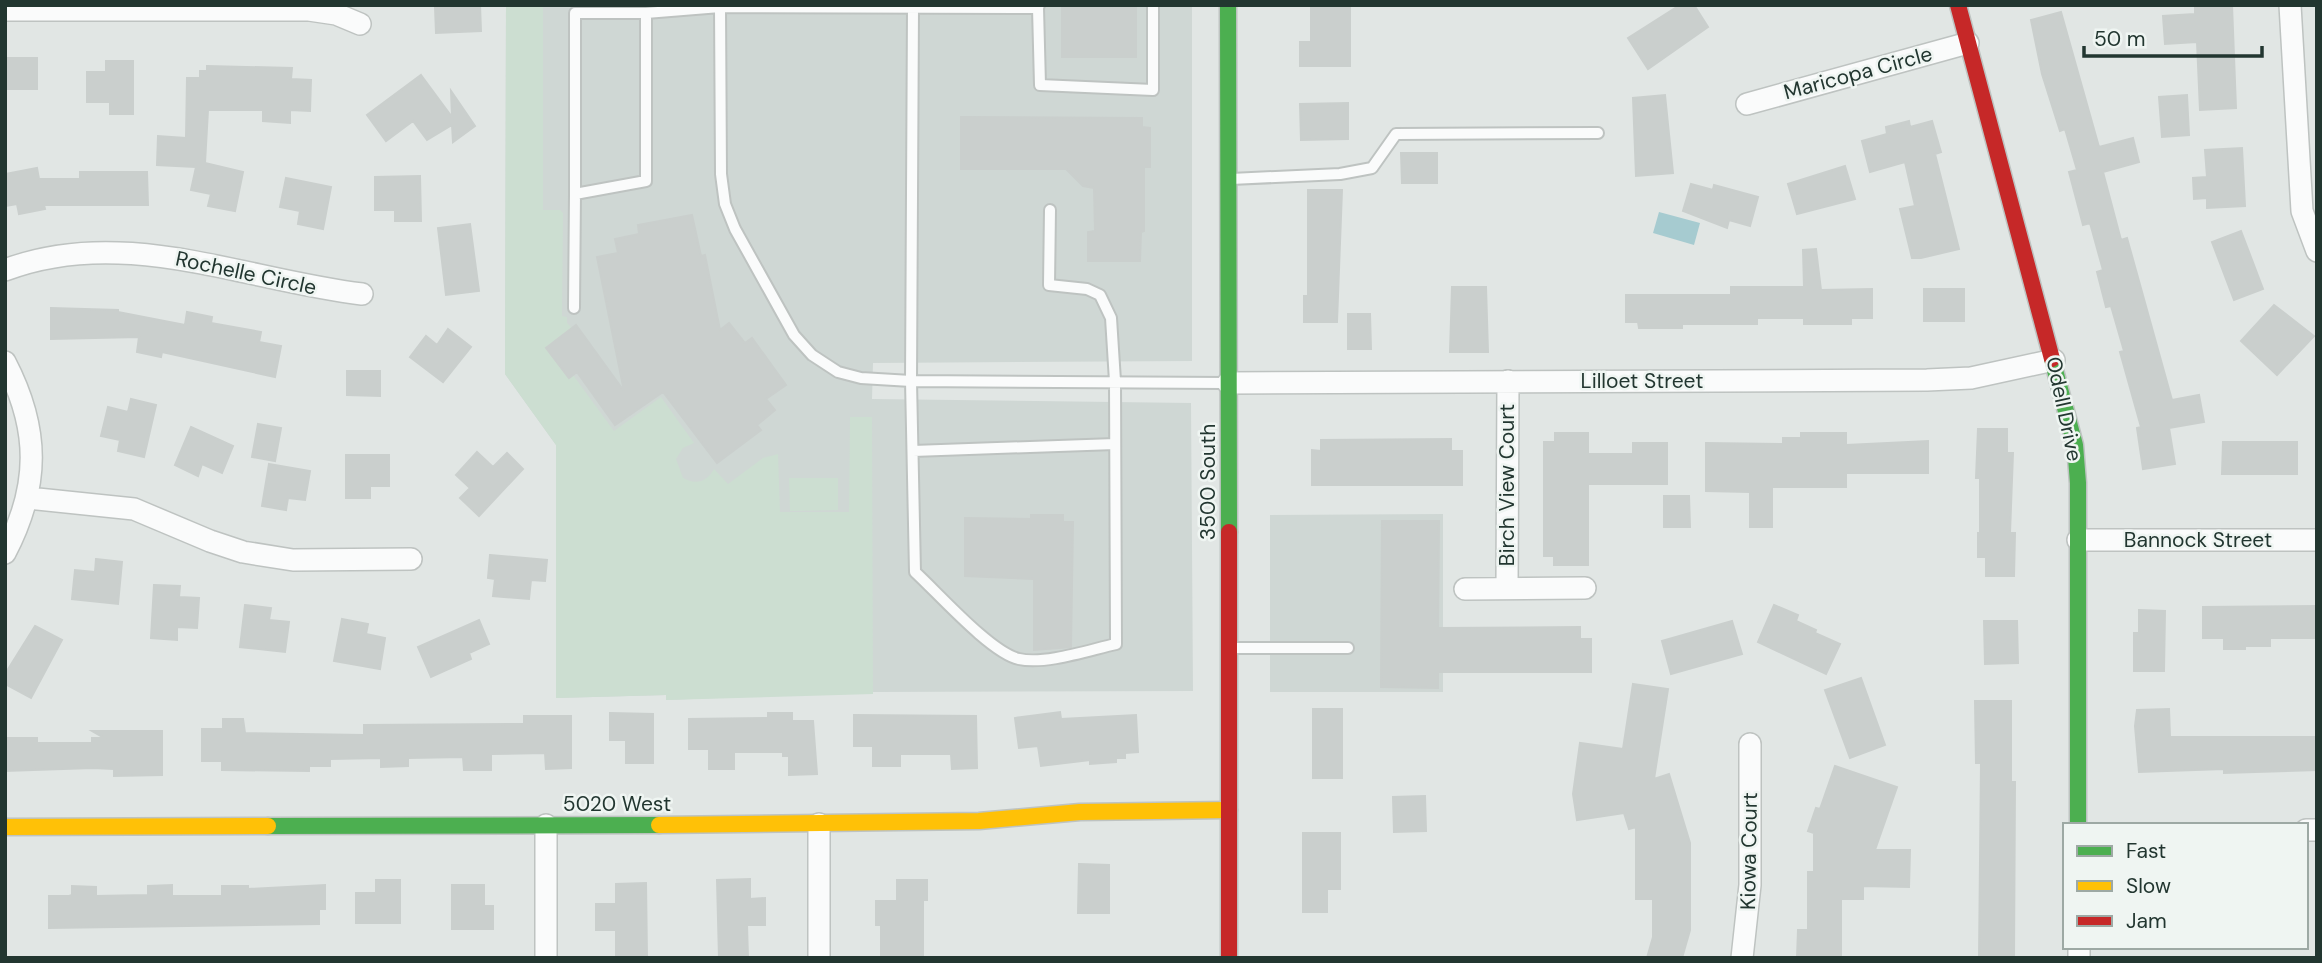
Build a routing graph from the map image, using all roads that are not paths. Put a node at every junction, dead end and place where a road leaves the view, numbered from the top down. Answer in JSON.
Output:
{"nodes":[{"id":1,"x":1153,"y":5,"type":"edge"},
{"id":2,"x":1228,"y":5,"type":"edge"},
{"id":3,"x":1958,"y":5,"type":"edge"},
{"id":4,"x":2290,"y":5,"type":"edge"},
{"id":5,"x":720,"y":7,"type":"junction"},
{"id":6,"x":1038,"y":7,"type":"edge"},
{"id":7,"x":913,"y":8,"type":"junction"},
{"id":8,"x":5,"y":10,"type":"edge"},
{"id":9,"x":646,"y":13,"type":"junction"},
{"id":10,"x":360,"y":24,"type":"dead end"},
{"id":11,"x":1968,"y":43,"type":"junction"},
{"id":12,"x":1747,"y":104,"type":"dead end"},
{"id":13,"x":1598,"y":133,"type":"dead end"},
{"id":14,"x":1228,"y":179,"type":"junction"},
{"id":15,"x":575,"y":194,"type":"junction"},
{"id":16,"x":1050,"y":211,"type":"dead end"},
{"id":17,"x":2317,"y":251,"type":"edge"},
{"id":18,"x":5,"y":270,"type":"edge"},
{"id":19,"x":362,"y":294,"type":"dead end"},
{"id":20,"x":574,"y":308,"type":"dead end"},
{"id":21,"x":2054,"y":360,"type":"junction"},
{"id":22,"x":5,"y":362,"type":"edge"},
{"id":23,"x":911,"y":381,"type":"junction"},
{"id":24,"x":1115,"y":381,"type":"junction"},
{"id":25,"x":1508,"y":381,"type":"junction"},
{"id":26,"x":1228,"y":383,"type":"junction"},
{"id":27,"x":1115,"y":444,"type":"junction"},
{"id":28,"x":914,"y":451,"type":"junction"},
{"id":29,"x":28,"y":498,"type":"junction"},
{"id":30,"x":2078,"y":540,"type":"junction"},
{"id":31,"x":2317,"y":540,"type":"edge"},
{"id":32,"x":5,"y":553,"type":"edge"},
{"id":33,"x":411,"y":559,"type":"dead end"},
{"id":34,"x":1507,"y":588,"type":"junction"},
{"id":35,"x":1585,"y":588,"type":"dead end"},
{"id":36,"x":1465,"y":589,"type":"dead end"},
{"id":37,"x":1229,"y":648,"type":"junction"},
{"id":38,"x":1348,"y":648,"type":"dead end"},
{"id":39,"x":1750,"y":744,"type":"dead end"},
{"id":40,"x":1228,"y":810,"type":"junction"},
{"id":41,"x":2078,"y":823,"type":"edge"},
{"id":42,"x":820,"y":824,"type":"junction"},
{"id":43,"x":546,"y":825,"type":"junction"},
{"id":44,"x":5,"y":827,"type":"edge"},
{"id":45,"x":546,"y":958,"type":"edge"},
{"id":46,"x":820,"y":958,"type":"edge"},
{"id":47,"x":1229,"y":958,"type":"edge"},
{"id":48,"x":1742,"y":958,"type":"edge"}],
"edges":[{"from":1,"to":6,"type":"lane"},
{"from":2,"to":14,"type":"street","name":"3500 South"},
{"from":3,"to":11,"type":"street","name":"Odell Drive"},
{"from":4,"to":17,"type":"street"},
{"from":5,"to":7,"type":"lane"},
{"from":5,"to":9,"type":"lane"},
{"from":5,"to":23,"type":"lane"},
{"from":6,"to":7,"type":"lane"},
{"from":7,"to":23,"type":"lane"},
{"from":8,"to":10,"type":"street"},
{"from":9,"to":15,"type":"lane"},
{"from":9,"to":15,"type":"lane"},
{"from":11,"to":12,"type":"street","name":"Maricopa Circle"},
{"from":11,"to":21,"type":"street","name":"Odell Drive"},
{"from":13,"to":14,"type":"lane"},
{"from":14,"to":26,"type":"street","name":"3500 South"},
{"from":15,"to":20,"type":"lane"},
{"from":16,"to":24,"type":"lane"},
{"from":18,"to":19,"type":"street","name":"Rochelle Circle"},
{"from":21,"to":25,"type":"street","name":"Lilloet Street"},
{"from":21,"to":30,"type":"street","name":"Odell Drive"},
{"from":22,"to":29,"type":"street"},
{"from":23,"to":24,"type":"lane"},
{"from":23,"to":28,"type":"lane"},
{"from":24,"to":26,"type":"lane"},
{"from":24,"to":27,"type":"lane"},
{"from":25,"to":26,"type":"street","name":"Lilloet Street"},
{"from":25,"to":34,"type":"street","name":"Birch View Court"},
{"from":26,"to":37,"type":"street","name":"3500 South"},
{"from":27,"to":28,"type":"lane"},
{"from":27,"to":28,"type":"lane"},
{"from":29,"to":32,"type":"street"},
{"from":29,"to":33,"type":"street"},
{"from":30,"to":31,"type":"street","name":"Bannock Street"},
{"from":30,"to":41,"type":"street","name":"Odell Drive"},
{"from":34,"to":35,"type":"street","name":"Birch View Court"},
{"from":34,"to":36,"type":"street","name":"Birch View Court"},
{"from":37,"to":38,"type":"lane"},
{"from":37,"to":40,"type":"street","name":"3500 South"},
{"from":39,"to":48,"type":"street","name":"Kiowa Court"},
{"from":40,"to":42,"type":"street","name":"5020 West"},
{"from":40,"to":47,"type":"street","name":"3500 South"},
{"from":42,"to":43,"type":"street","name":"5020 West"},
{"from":42,"to":46,"type":"street"},
{"from":43,"to":44,"type":"street","name":"5020 West"},
{"from":43,"to":45,"type":"street"}]}
